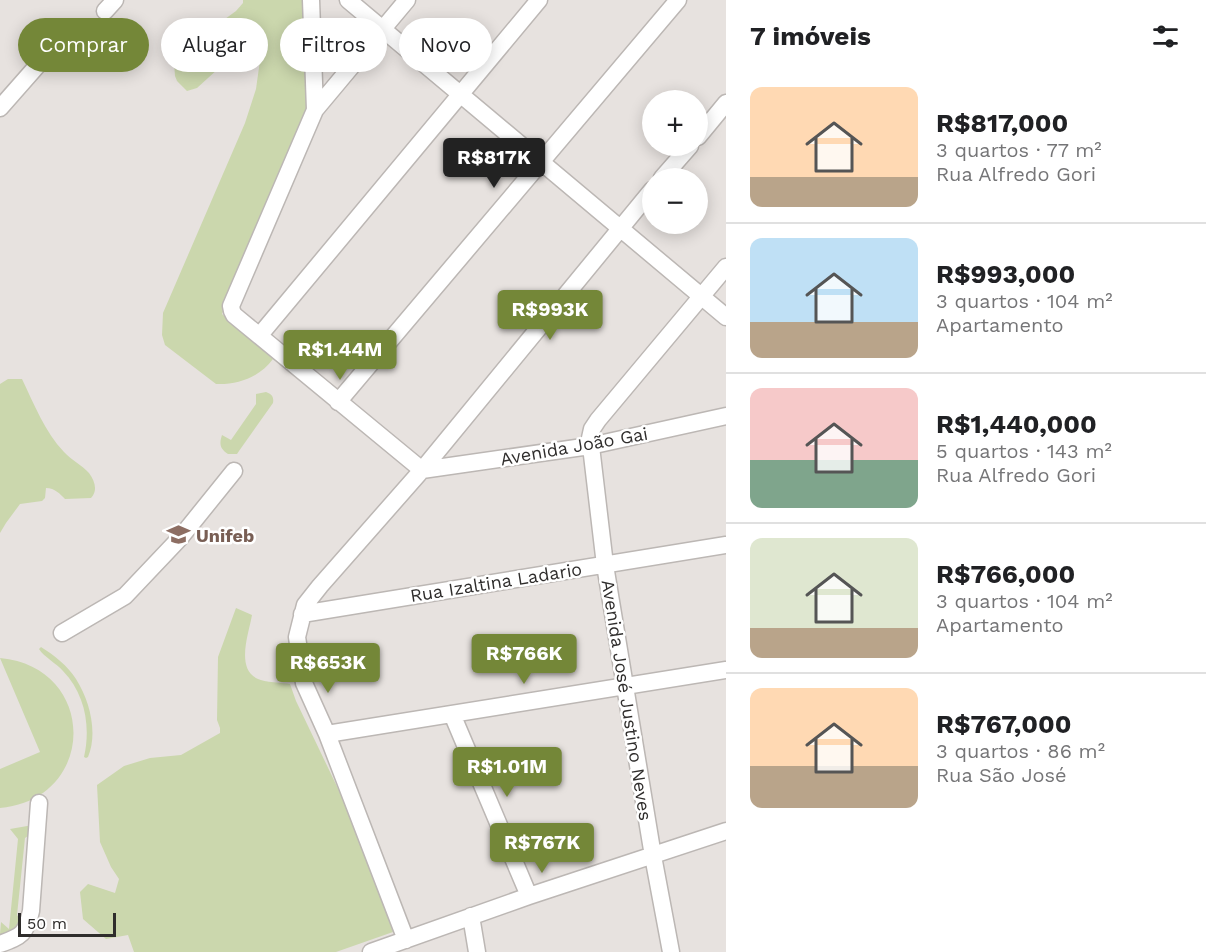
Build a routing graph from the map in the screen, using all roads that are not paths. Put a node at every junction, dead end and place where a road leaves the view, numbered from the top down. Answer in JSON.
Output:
{"nodes":[{"id":1,"x":311,"y":0,"type":"edge"},
{"id":2,"x":348,"y":0,"type":"edge"},
{"id":3,"x":407,"y":0,"type":"edge"},
{"id":4,"x":539,"y":0,"type":"edge"},
{"id":5,"x":678,"y":0,"type":"edge"},
{"id":6,"x":369,"y":18,"type":"edge"},
{"id":7,"x":387,"y":23,"type":"edge"},
{"id":8,"x":387,"y":33,"type":"edge"},
{"id":9,"x":32,"y":72,"type":"edge"},
{"id":10,"x":346,"y":72,"type":"edge"},
{"id":11,"x":461,"y":94,"type":"junction"},
{"id":12,"x":726,"y":103,"type":"edge"},
{"id":13,"x":0,"y":108,"type":"edge"},
{"id":14,"x":315,"y":110,"type":"junction"},
{"id":15,"x":708,"y":125,"type":"edge"},
{"id":16,"x":681,"y":156,"type":"edge"},
{"id":17,"x":541,"y":161,"type":"junction"},
{"id":18,"x":671,"y":168,"type":"edge"},
{"id":19,"x":642,"y":202,"type":"edge"},
{"id":20,"x":621,"y":227,"type":"junction"},
{"id":21,"x":726,"y":267,"type":"edge"},
{"id":22,"x":701,"y":297,"type":"junction"},
{"id":23,"x":726,"y":317,"type":"edge"},
{"id":24,"x":260,"y":335,"type":"junction"},
{"id":25,"x":338,"y":402,"type":"junction"},
{"id":26,"x":726,"y":417,"type":"edge"},
{"id":27,"x":591,"y":446,"type":"junction"},
{"id":28,"x":422,"y":470,"type":"junction"},
{"id":29,"x":234,"y":471,"type":"dead end"},
{"id":30,"x":726,"y":545,"type":"edge"},
{"id":31,"x":604,"y":565,"type":"junction"},
{"id":32,"x":302,"y":614,"type":"junction"},
{"id":33,"x":62,"y":633,"type":"dead end"},
{"id":34,"x":726,"y":670,"type":"edge"},
{"id":35,"x":624,"y":685,"type":"junction"},
{"id":36,"x":453,"y":714,"type":"junction"},
{"id":37,"x":327,"y":734,"type":"junction"},
{"id":38,"x":39,"y":803,"type":"dead end"},
{"id":39,"x":726,"y":831,"type":"edge"},
{"id":40,"x":653,"y":856,"type":"junction"},
{"id":41,"x":529,"y":896,"type":"junction"},
{"id":42,"x":471,"y":916,"type":"junction"},
{"id":43,"x":406,"y":940,"type":"junction"},
{"id":44,"x":0,"y":944,"type":"edge"},
{"id":45,"x":371,"y":952,"type":"edge"},
{"id":46,"x":477,"y":952,"type":"edge"},
{"id":47,"x":671,"y":952,"type":"edge"}],
"edges":[{"from":1,"to":14,"type":"street"},
{"from":2,"to":6,"type":"street"},
{"from":3,"to":7,"type":"street"},
{"from":4,"to":11,"type":"street"},
{"from":5,"to":17,"type":"street"},
{"from":8,"to":11,"type":"street"},
{"from":9,"to":13,"type":"street"},
{"from":10,"to":14,"type":"street"},
{"from":11,"to":17,"type":"street"},
{"from":11,"to":24,"type":"street"},
{"from":12,"to":15,"type":"street"},
{"from":14,"to":24,"type":"street"},
{"from":16,"to":18,"type":"street"},
{"from":17,"to":20,"type":"street"},
{"from":17,"to":25,"type":"street"},
{"from":19,"to":20,"type":"street"},
{"from":20,"to":22,"type":"street"},
{"from":20,"to":28,"type":"street"},
{"from":21,"to":22,"type":"street"},
{"from":22,"to":23,"type":"street"},
{"from":22,"to":27,"type":"street"},
{"from":24,"to":25,"type":"street"},
{"from":25,"to":28,"type":"street"},
{"from":26,"to":27,"type":"street","name":"Avenida João Gai"},
{"from":27,"to":28,"type":"street","name":"Avenida João Gai"},
{"from":27,"to":31,"type":"street","name":"Avenida José Justino Neves"},
{"from":28,"to":32,"type":"street"},
{"from":29,"to":33,"type":"street"},
{"from":30,"to":31,"type":"street","name":"Rua Izaltina Ladario"},
{"from":31,"to":32,"type":"street","name":"Rua Izaltina Ladario"},
{"from":31,"to":35,"type":"street","name":"Avenida José Justino Neves"},
{"from":32,"to":37,"type":"street"},
{"from":34,"to":35,"type":"street"},
{"from":35,"to":36,"type":"street"},
{"from":35,"to":40,"type":"street","name":"Avenida José Justino Neves"},
{"from":36,"to":37,"type":"street"},
{"from":36,"to":41,"type":"street"},
{"from":37,"to":43,"type":"street"},
{"from":38,"to":44,"type":"street"},
{"from":39,"to":40,"type":"street"},
{"from":40,"to":41,"type":"street"},
{"from":40,"to":47,"type":"street","name":"Avenida José Justino Neves"},
{"from":41,"to":42,"type":"street"},
{"from":42,"to":43,"type":"street"},
{"from":42,"to":46,"type":"street"},
{"from":43,"to":45,"type":"street"}]}
